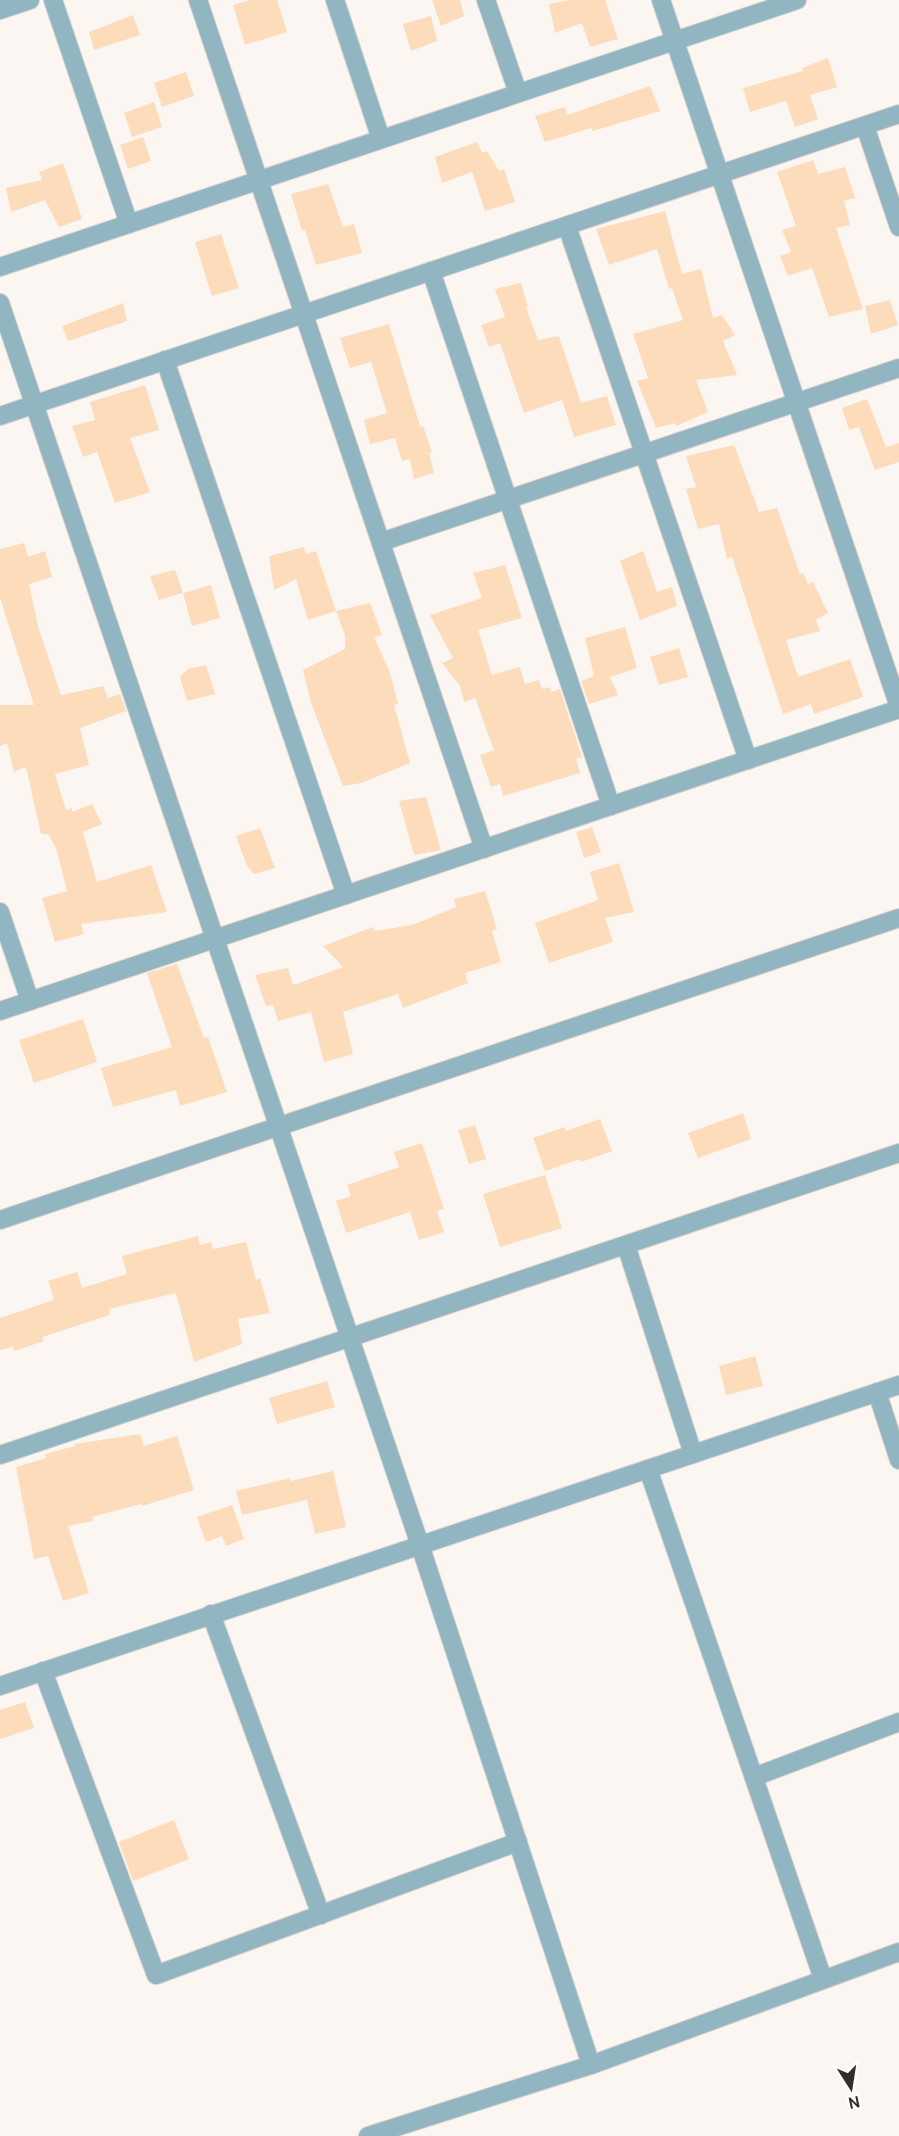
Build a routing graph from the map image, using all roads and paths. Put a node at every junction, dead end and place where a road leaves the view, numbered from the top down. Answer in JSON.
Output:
{"nodes":[{"id":1,"x":30,"y":0,"type":"edge"},
{"id":2,"x":53,"y":0,"type":"edge"},
{"id":3,"x":198,"y":0,"type":"edge"},
{"id":4,"x":335,"y":0,"type":"edge"},
{"id":5,"x":486,"y":0,"type":"edge"},
{"id":6,"x":661,"y":0,"type":"edge"},
{"id":7,"x":796,"y":0,"type":"edge"},
{"id":8,"x":0,"y":10,"type":"edge"},
{"id":9,"x":675,"y":41,"type":"junction"},
{"id":10,"x":518,"y":93,"type":"junction"},
{"id":11,"x":899,"y":114,"type":"edge"},
{"id":12,"x":865,"y":126,"type":"junction"},
{"id":13,"x":381,"y":140,"type":"junction"},
{"id":14,"x":720,"y":174,"type":"junction"},
{"id":15,"x":259,"y":180,"type":"junction"},
{"id":16,"x":129,"y":224,"type":"junction"},
{"id":17,"x":567,"y":226,"type":"junction"},
{"id":18,"x":899,"y":227,"type":"edge"},
{"id":19,"x":0,"y":267,"type":"edge"},
{"id":20,"x":431,"y":271,"type":"junction"},
{"id":21,"x":0,"y":303,"type":"edge"},
{"id":22,"x":304,"y":314,"type":"junction"},
{"id":23,"x":165,"y":360,"type":"junction"},
{"id":24,"x":899,"y":368,"type":"edge"},
{"id":25,"x":797,"y":403,"type":"junction"},
{"id":26,"x":34,"y":405,"type":"junction"},
{"id":27,"x":0,"y":416,"type":"edge"},
{"id":28,"x":644,"y":454,"type":"junction"},
{"id":29,"x":508,"y":499,"type":"junction"},
{"id":30,"x":381,"y":542,"type":"junction"},
{"id":31,"x":899,"y":708,"type":"edge"},
{"id":32,"x":748,"y":760,"type":"junction"},
{"id":33,"x":611,"y":806,"type":"junction"},
{"id":34,"x":484,"y":849,"type":"junction"},
{"id":35,"x":346,"y":895,"type":"junction"},
{"id":36,"x":0,"y":912,"type":"edge"},
{"id":37,"x":899,"y":918,"type":"edge"},
{"id":38,"x":215,"y":939,"type":"junction"},
{"id":39,"x":30,"y":1001,"type":"junction"},
{"id":40,"x":0,"y":1011,"type":"edge"},
{"id":41,"x":279,"y":1126,"type":"junction"},
{"id":42,"x":899,"y":1153,"type":"edge"},
{"id":43,"x":0,"y":1220,"type":"edge"},
{"id":44,"x":626,"y":1245,"type":"junction"},
{"id":45,"x":350,"y":1337,"type":"junction"},
{"id":46,"x":899,"y":1385,"type":"edge"},
{"id":47,"x":877,"y":1392,"type":"junction"},
{"id":48,"x":693,"y":1454,"type":"junction"},
{"id":49,"x":0,"y":1455,"type":"edge"},
{"id":50,"x":899,"y":1461,"type":"edge"},
{"id":51,"x":648,"y":1469,"type":"junction"},
{"id":52,"x":420,"y":1545,"type":"junction"},
{"id":53,"x":211,"y":1614,"type":"junction"},
{"id":54,"x":43,"y":1671,"type":"junction"},
{"id":55,"x":0,"y":1686,"type":"edge"},
{"id":56,"x":899,"y":1722,"type":"edge"},
{"id":57,"x":754,"y":1777,"type":"junction"},
{"id":58,"x":518,"y":1842,"type":"junction"},
{"id":59,"x":321,"y":1914,"type":"junction"},
{"id":60,"x":899,"y":1952,"type":"edge"},
{"id":61,"x":823,"y":1979,"type":"junction"},
{"id":62,"x":591,"y":2065,"type":"junction"},
{"id":63,"x":368,"y":2136,"type":"edge"}],
"edges":[{"from":1,"to":8,"type":"street"},
{"from":2,"to":16,"type":"street"},
{"from":3,"to":15,"type":"street"},
{"from":4,"to":13,"type":"street"},
{"from":5,"to":10,"type":"street"},
{"from":6,"to":9,"type":"street"},
{"from":7,"to":9,"type":"street"},
{"from":9,"to":10,"type":"street"},
{"from":9,"to":14,"type":"street"},
{"from":10,"to":13,"type":"street"},
{"from":11,"to":12,"type":"street"},
{"from":12,"to":14,"type":"street"},
{"from":12,"to":18,"type":"street"},
{"from":13,"to":15,"type":"street"},
{"from":14,"to":17,"type":"street"},
{"from":14,"to":25,"type":"street"},
{"from":15,"to":16,"type":"street"},
{"from":15,"to":22,"type":"street"},
{"from":16,"to":19,"type":"street"},
{"from":17,"to":20,"type":"street"},
{"from":17,"to":28,"type":"street"},
{"from":20,"to":22,"type":"street"},
{"from":20,"to":29,"type":"street"},
{"from":21,"to":26,"type":"street"},
{"from":22,"to":23,"type":"street"},
{"from":22,"to":30,"type":"street"},
{"from":23,"to":26,"type":"street"},
{"from":23,"to":35,"type":"street"},
{"from":24,"to":25,"type":"street"},
{"from":25,"to":28,"type":"street"},
{"from":25,"to":31,"type":"street"},
{"from":26,"to":27,"type":"street"},
{"from":26,"to":38,"type":"street"},
{"from":28,"to":29,"type":"street"},
{"from":28,"to":32,"type":"street"},
{"from":29,"to":30,"type":"street"},
{"from":29,"to":33,"type":"street"},
{"from":30,"to":34,"type":"street"},
{"from":31,"to":32,"type":"street"},
{"from":32,"to":33,"type":"street"},
{"from":33,"to":34,"type":"street"},
{"from":34,"to":35,"type":"street"},
{"from":35,"to":38,"type":"street"},
{"from":36,"to":39,"type":"street"},
{"from":37,"to":41,"type":"street"},
{"from":38,"to":39,"type":"street"},
{"from":38,"to":41,"type":"street"},
{"from":39,"to":40,"type":"street"},
{"from":41,"to":43,"type":"street"},
{"from":41,"to":45,"type":"street"},
{"from":42,"to":44,"type":"street"},
{"from":44,"to":45,"type":"street"},
{"from":44,"to":48,"type":"street"},
{"from":45,"to":49,"type":"street"},
{"from":45,"to":52,"type":"street"},
{"from":46,"to":47,"type":"street"},
{"from":47,"to":48,"type":"street"},
{"from":47,"to":50,"type":"street"},
{"from":48,"to":51,"type":"street"},
{"from":51,"to":52,"type":"street"},
{"from":51,"to":57,"type":"street"},
{"from":52,"to":53,"type":"street"},
{"from":52,"to":58,"type":"street"},
{"from":53,"to":54,"type":"street"},
{"from":53,"to":59,"type":"street"},
{"from":54,"to":55,"type":"street"},
{"from":54,"to":59,"type":"street"},
{"from":56,"to":57,"type":"street"},
{"from":57,"to":61,"type":"street"},
{"from":58,"to":59,"type":"street"},
{"from":58,"to":62,"type":"street"},
{"from":60,"to":61,"type":"street"},
{"from":61,"to":62,"type":"street"},
{"from":62,"to":63,"type":"street"}]}
